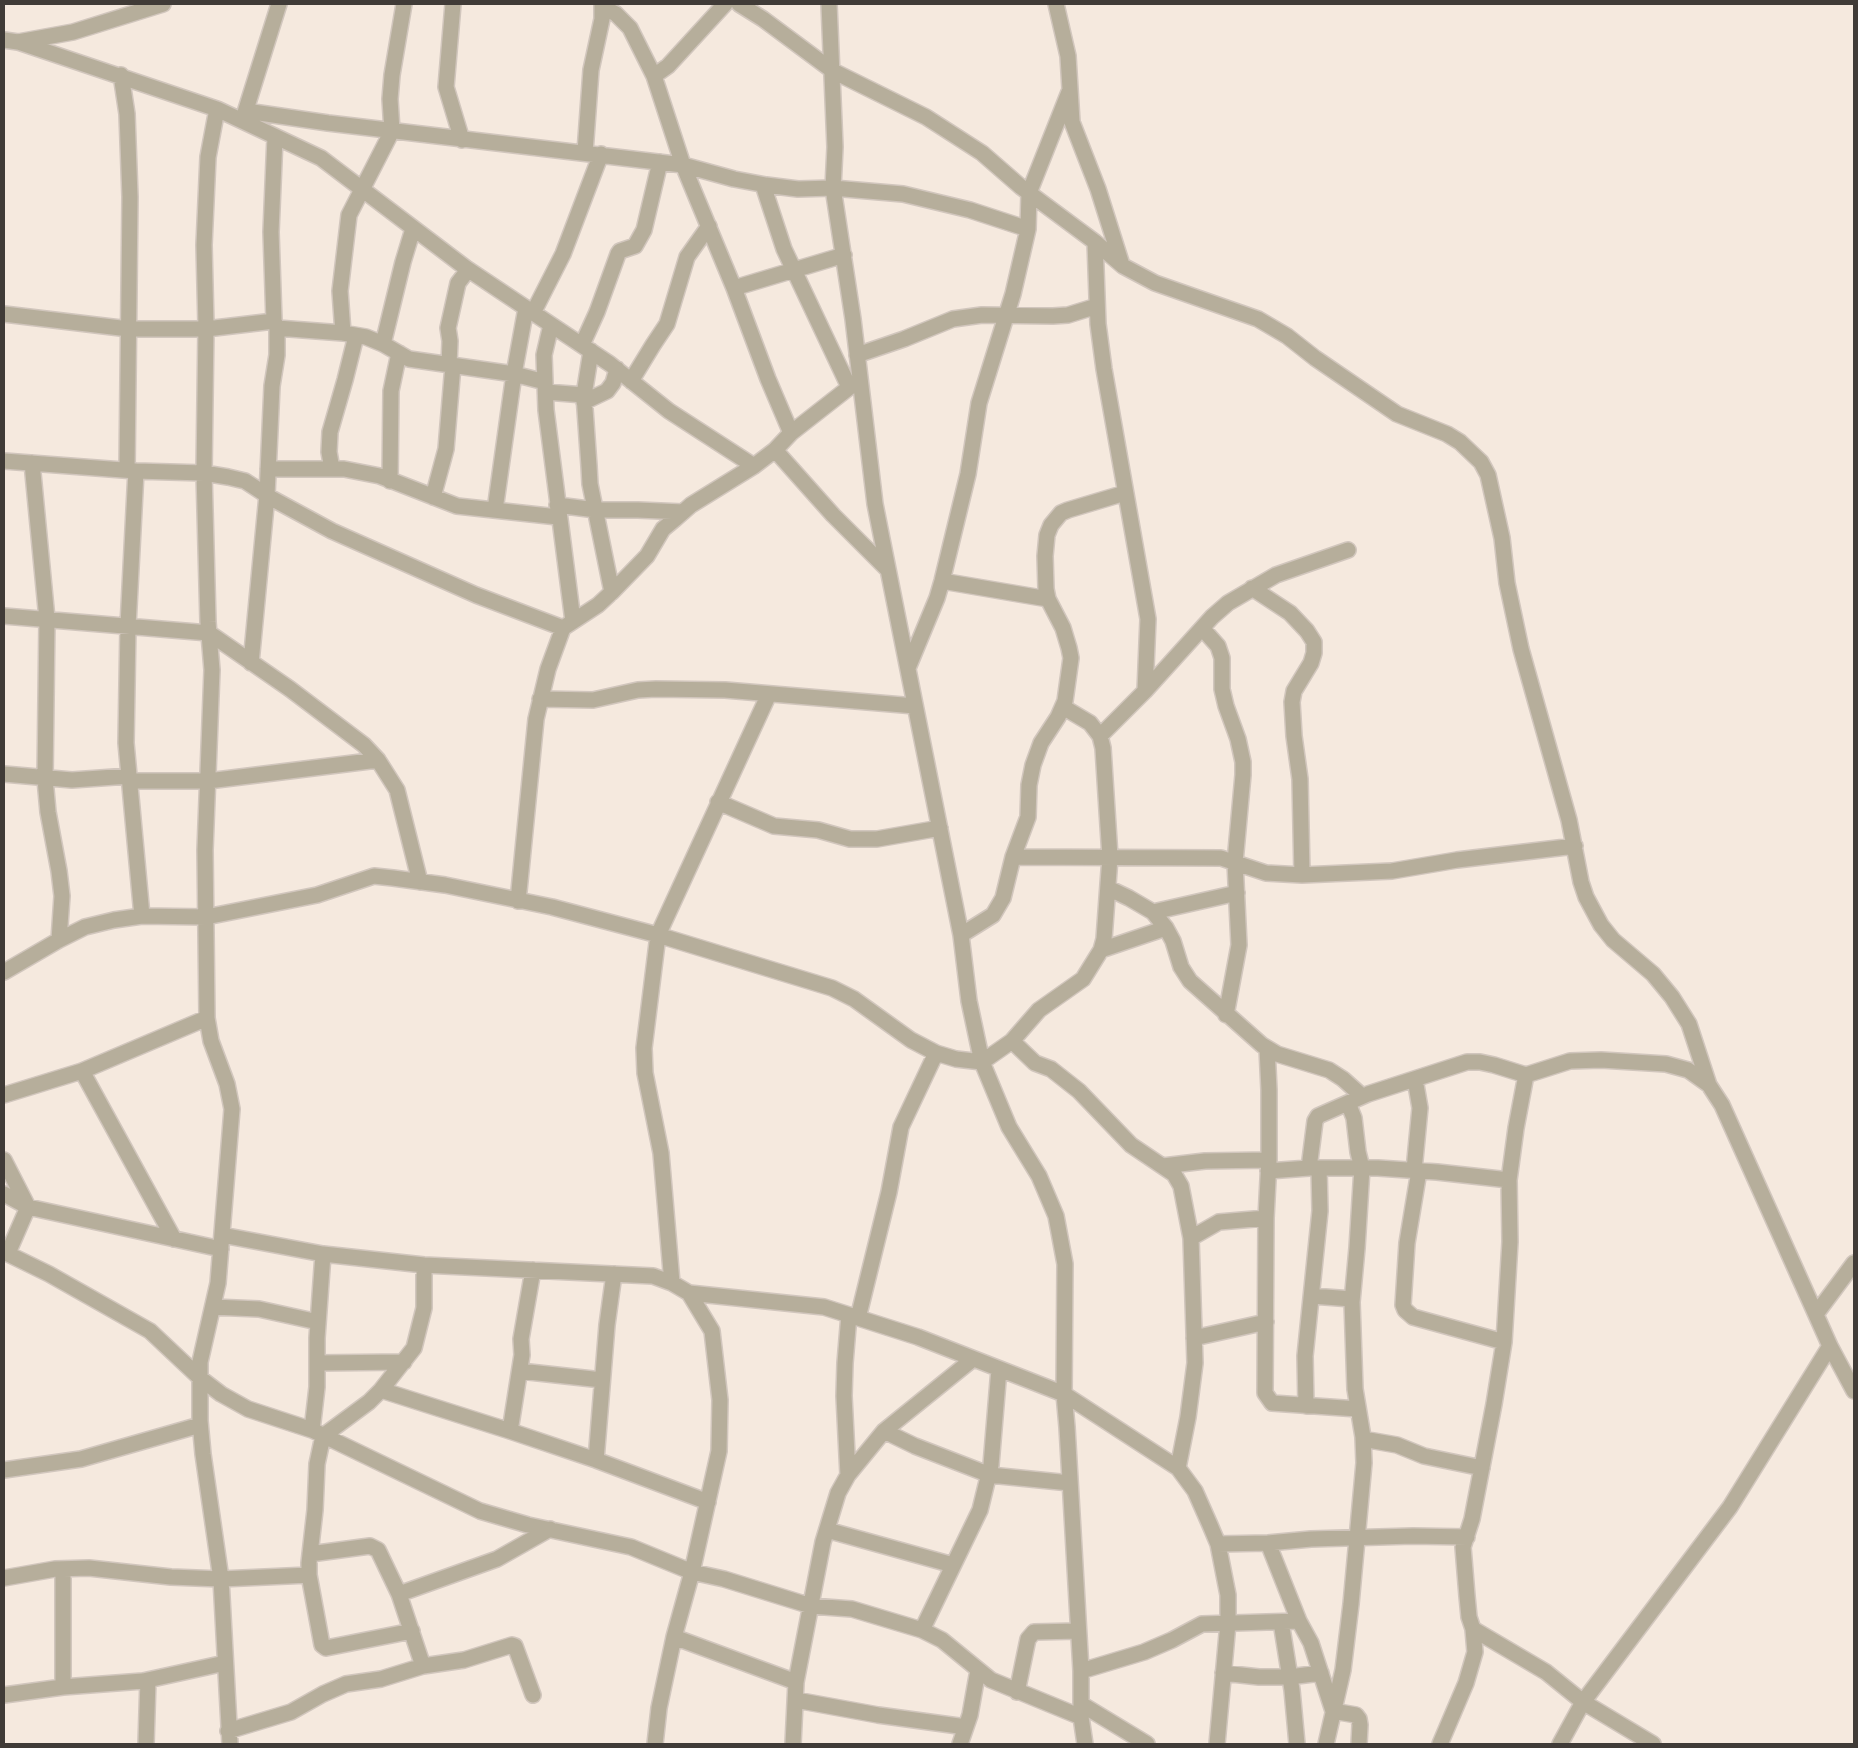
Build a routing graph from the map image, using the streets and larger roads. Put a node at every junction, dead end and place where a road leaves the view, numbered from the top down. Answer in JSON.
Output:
{"nodes":[{"id":1,"x":163,"y":4,"type":"edge"},
{"id":2,"x":280,"y":4,"type":"edge"},
{"id":3,"x":404,"y":4,"type":"edge"},
{"id":4,"x":453,"y":4,"type":"edge"},
{"id":5,"x":726,"y":4,"type":"edge"},
{"id":6,"x":739,"y":4,"type":"edge"},
{"id":7,"x":829,"y":4,"type":"edge"},
{"id":8,"x":1056,"y":4,"type":"edge"},
{"id":9,"x":602,"y":5,"type":"edge"},
{"id":10,"x":763,"y":11,"type":"edge"},
{"id":11,"x":11,"y":41,"type":"edge"},
{"id":12,"x":833,"y":71,"type":"junction"},
{"id":13,"x":121,"y":75,"type":"junction"},
{"id":14,"x":654,"y":76,"type":"junction"},
{"id":15,"x":1069,"y":92,"type":"junction"},
{"id":16,"x":218,"y":109,"type":"junction"},
{"id":17,"x":244,"y":116,"type":"junction"},
{"id":18,"x":392,"y":131,"type":"junction"},
{"id":19,"x":275,"y":137,"type":"junction"},
{"id":20,"x":462,"y":140,"type":"junction"},
{"id":21,"x":585,"y":152,"type":"junction"},
{"id":22,"x":601,"y":154,"type":"junction"},
{"id":23,"x":660,"y":162,"type":"junction"},
{"id":24,"x":684,"y":165,"type":"junction"},
{"id":25,"x":763,"y":185,"type":"junction"},
{"id":26,"x":833,"y":188,"type":"junction"},
{"id":27,"x":362,"y":190,"type":"junction"},
{"id":28,"x":1029,"y":193,"type":"junction"},
{"id":29,"x":709,"y":226,"type":"junction"},
{"id":30,"x":414,"y":229,"type":"junction"},
{"id":31,"x":1028,"y":229,"type":"junction"},
{"id":32,"x":1095,"y":242,"type":"junction"},
{"id":33,"x":844,"y":255,"type":"junction"},
{"id":34,"x":1122,"y":266,"type":"junction"},
{"id":35,"x":468,"y":270,"type":"junction"},
{"id":36,"x":794,"y":270,"type":"junction"},
{"id":37,"x":734,"y":288,"type":"junction"},
{"id":38,"x":1097,"y":306,"type":"junction"},
{"id":39,"x":530,"y":311,"type":"junction"},
{"id":40,"x":4,"y":314,"type":"edge"},
{"id":41,"x":1006,"y":314,"type":"junction"},
{"id":42,"x":275,"y":325,"type":"junction"},
{"id":43,"x":551,"y":325,"type":"junction"},
{"id":44,"x":129,"y":328,"type":"junction"},
{"id":45,"x":206,"y":329,"type":"junction"},
{"id":46,"x":349,"y":334,"type":"junction"},
{"id":47,"x":383,"y":344,"type":"junction"},
{"id":48,"x":586,"y":348,"type":"junction"},
{"id":49,"x":399,"y":353,"type":"junction"},
{"id":50,"x":857,"y":354,"type":"junction"},
{"id":51,"x":451,"y":365,"type":"junction"},
{"id":52,"x":617,"y":369,"type":"junction"},
{"id":53,"x":514,"y":374,"type":"junction"},
{"id":54,"x":632,"y":381,"type":"junction"},
{"id":55,"x":855,"y":383,"type":"junction"},
{"id":56,"x":545,"y":387,"type":"junction"},
{"id":57,"x":584,"y":399,"type":"junction"},
{"id":58,"x":791,"y":433,"type":"junction"},
{"id":59,"x":776,"y":450,"type":"junction"},
{"id":60,"x":4,"y":461,"type":"edge"},
{"id":61,"x":32,"y":463,"type":"junction"},
{"id":62,"x":754,"y":466,"type":"junction"},
{"id":63,"x":268,"y":469,"type":"junction"},
{"id":64,"x":332,"y":469,"type":"junction"},
{"id":65,"x":131,"y":471,"type":"junction"},
{"id":66,"x":204,"y":473,"type":"junction"},
{"id":67,"x":390,"y":481,"type":"junction"},
{"id":68,"x":1125,"y":493,"type":"junction"},
{"id":69,"x":267,"y":496,"type":"junction"},
{"id":70,"x":434,"y":497,"type":"junction"},
{"id":71,"x":495,"y":510,"type":"junction"},
{"id":72,"x":596,"y":510,"type":"junction"},
{"id":73,"x":558,"y":511,"type":"junction"},
{"id":74,"x":683,"y":512,"type":"junction"},
{"id":75,"x":1348,"y":550,"type":"dead end"},
{"id":76,"x":888,"y":570,"type":"junction"},
{"id":77,"x":942,"y":582,"type":"junction"},
{"id":78,"x":1252,"y":588,"type":"junction"},
{"id":79,"x":612,"y":592,"type":"junction"},
{"id":80,"x":1048,"y":599,"type":"junction"},
{"id":81,"x":4,"y":616,"type":"edge"},
{"id":82,"x":47,"y":619,"type":"junction"},
{"id":83,"x":568,"y":624,"type":"junction"},
{"id":84,"x":128,"y":626,"type":"junction"},
{"id":85,"x":1202,"y":628,"type":"junction"},
{"id":86,"x":209,"y":633,"type":"junction"},
{"id":87,"x":251,"y":663,"type":"junction"},
{"id":88,"x":908,"y":668,"type":"junction"},
{"id":89,"x":1145,"y":691,"type":"junction"},
{"id":90,"x":769,"y":694,"type":"junction"},
{"id":91,"x":540,"y":699,"type":"junction"},
{"id":92,"x":915,"y":706,"type":"junction"},
{"id":93,"x":1063,"y":707,"type":"junction"},
{"id":94,"x":1100,"y":736,"type":"junction"},
{"id":95,"x":378,"y":760,"type":"junction"},
{"id":96,"x":4,"y":774,"type":"edge"},
{"id":97,"x":45,"y":779,"type":"junction"},
{"id":98,"x":129,"y":779,"type":"junction"},
{"id":99,"x":208,"y":781,"type":"junction"},
{"id":100,"x":718,"y":802,"type":"junction"},
{"id":101,"x":940,"y":828,"type":"junction"},
{"id":102,"x":1574,"y":846,"type":"junction"},
{"id":103,"x":1013,"y":857,"type":"junction"},
{"id":104,"x":1110,"y":857,"type":"junction"},
{"id":105,"x":1235,"y":862,"type":"junction"},
{"id":106,"x":1302,"y":875,"type":"junction"},
{"id":107,"x":420,"y":882,"type":"junction"},
{"id":108,"x":1108,"y":888,"type":"junction"},
{"id":109,"x":1237,"y":893,"type":"junction"},
{"id":110,"x":518,"y":901,"type":"junction"},
{"id":111,"x":1153,"y":912,"type":"junction"},
{"id":112,"x":142,"y":916,"type":"junction"},
{"id":113,"x":206,"y":917,"type":"junction"},
{"id":114,"x":1166,"y":928,"type":"junction"},
{"id":115,"x":658,"y":935,"type":"junction"},
{"id":116,"x":961,"y":935,"type":"junction"},
{"id":117,"x":59,"y":940,"type":"junction"},
{"id":118,"x":1101,"y":950,"type":"junction"},
{"id":119,"x":4,"y":972,"type":"edge"},
{"id":120,"x":1226,"y":1015,"type":"junction"},
{"id":121,"x":206,"y":1018,"type":"junction"},
{"id":122,"x":1012,"y":1041,"type":"junction"},
{"id":123,"x":1267,"y":1048,"type":"junction"},
{"id":124,"x":936,"y":1053,"type":"junction"},
{"id":125,"x":982,"y":1062,"type":"junction"},
{"id":126,"x":82,"y":1071,"type":"junction"},
{"id":127,"x":1526,"y":1075,"type":"junction"},
{"id":128,"x":1416,"y":1079,"type":"junction"},
{"id":129,"x":1709,"y":1085,"type":"junction"},
{"id":130,"x":4,"y":1095,"type":"edge"},
{"id":131,"x":1355,"y":1099,"type":"junction"},
{"id":132,"x":4,"y":1160,"type":"edge"},
{"id":133,"x":1163,"y":1166,"type":"junction"},
{"id":134,"x":1269,"y":1166,"type":"junction"},
{"id":135,"x":1314,"y":1168,"type":"junction"},
{"id":136,"x":1362,"y":1168,"type":"junction"},
{"id":137,"x":1417,"y":1170,"type":"junction"},
{"id":138,"x":1509,"y":1180,"type":"junction"},
{"id":139,"x":4,"y":1194,"type":"edge"},
{"id":140,"x":28,"y":1207,"type":"junction"},
{"id":141,"x":1266,"y":1218,"type":"junction"},
{"id":142,"x":1191,"y":1238,"type":"junction"},
{"id":143,"x":174,"y":1239,"type":"junction"},
{"id":144,"x":221,"y":1242,"type":"junction"},
{"id":145,"x":6,"y":1253,"type":"edge"},
{"id":146,"x":323,"y":1254,"type":"junction"},
{"id":147,"x":1854,"y":1263,"type":"edge"},
{"id":148,"x":424,"y":1265,"type":"junction"},
{"id":149,"x":533,"y":1270,"type":"junction"},
{"id":150,"x":614,"y":1274,"type":"junction"},
{"id":151,"x":672,"y":1283,"type":"junction"},
{"id":152,"x":689,"y":1293,"type":"junction"},
{"id":153,"x":1312,"y":1296,"type":"junction"},
{"id":154,"x":1352,"y":1299,"type":"junction"},
{"id":155,"x":213,"y":1307,"type":"junction"},
{"id":156,"x":1816,"y":1314,"type":"junction"},
{"id":157,"x":854,"y":1317,"type":"junction"},
{"id":158,"x":318,"y":1322,"type":"junction"},
{"id":159,"x":1266,"y":1322,"type":"junction"},
{"id":160,"x":1194,"y":1338,"type":"junction"},
{"id":161,"x":1504,"y":1342,"type":"junction"},
{"id":162,"x":1830,"y":1346,"type":"junction"},
{"id":163,"x":973,"y":1359,"type":"junction"},
{"id":164,"x":404,"y":1362,"type":"junction"},
{"id":165,"x":317,"y":1363,"type":"junction"},
{"id":166,"x":999,"y":1369,"type":"junction"},
{"id":167,"x":520,"y":1371,"type":"junction"},
{"id":168,"x":200,"y":1378,"type":"junction"},
{"id":169,"x":602,"y":1380,"type":"junction"},
{"id":170,"x":380,"y":1390,"type":"junction"},
{"id":171,"x":1854,"y":1391,"type":"edge"},
{"id":172,"x":1064,"y":1394,"type":"junction"},
{"id":173,"x":1306,"y":1406,"type":"junction"},
{"id":174,"x":1358,"y":1409,"type":"junction"},
{"id":175,"x":200,"y":1425,"type":"junction"},
{"id":176,"x":884,"y":1430,"type":"junction"},
{"id":177,"x":510,"y":1431,"type":"junction"},
{"id":178,"x":318,"y":1433,"type":"junction"},
{"id":179,"x":1363,"y":1440,"type":"junction"},
{"id":180,"x":596,"y":1460,"type":"junction"},
{"id":181,"x":1178,"y":1468,"type":"junction"},
{"id":182,"x":1482,"y":1468,"type":"junction"},
{"id":183,"x":4,"y":1470,"type":"edge"},
{"id":184,"x":848,"y":1475,"type":"junction"},
{"id":185,"x":990,"y":1475,"type":"junction"},
{"id":186,"x":1070,"y":1483,"type":"junction"},
{"id":187,"x":708,"y":1502,"type":"junction"},
{"id":188,"x":550,"y":1529,"type":"junction"},
{"id":189,"x":827,"y":1530,"type":"junction"},
{"id":190,"x":1467,"y":1537,"type":"junction"},
{"id":191,"x":1356,"y":1538,"type":"junction"},
{"id":192,"x":1268,"y":1542,"type":"junction"},
{"id":193,"x":1218,"y":1544,"type":"junction"},
{"id":194,"x":310,"y":1554,"type":"junction"},
{"id":195,"x":953,"y":1565,"type":"junction"},
{"id":196,"x":63,"y":1569,"type":"junction"},
{"id":197,"x":692,"y":1572,"type":"junction"},
{"id":198,"x":309,"y":1575,"type":"junction"},
{"id":199,"x":4,"y":1578,"type":"edge"},
{"id":200,"x":221,"y":1579,"type":"junction"},
{"id":201,"x":398,"y":1594,"type":"junction"},
{"id":202,"x":811,"y":1606,"type":"junction"},
{"id":203,"x":1281,"y":1622,"type":"junction"},
{"id":204,"x":1299,"y":1622,"type":"junction"},
{"id":205,"x":1228,"y":1623,"type":"junction"},
{"id":206,"x":1473,"y":1629,"type":"junction"},
{"id":207,"x":922,"y":1630,"type":"junction"},
{"id":208,"x":1078,"y":1631,"type":"junction"},
{"id":209,"x":412,"y":1632,"type":"junction"},
{"id":210,"x":674,"y":1636,"type":"junction"},
{"id":211,"x":225,"y":1663,"type":"junction"},
{"id":212,"x":423,"y":1666,"type":"junction"},
{"id":213,"x":978,"y":1670,"type":"junction"},
{"id":214,"x":1080,"y":1671,"type":"junction"},
{"id":215,"x":1223,"y":1673,"type":"junction"},
{"id":216,"x":1322,"y":1673,"type":"junction"},
{"id":217,"x":1289,"y":1677,"type":"junction"},
{"id":218,"x":148,"y":1680,"type":"junction"},
{"id":219,"x":796,"y":1682,"type":"junction"},
{"id":220,"x":63,"y":1686,"type":"junction"},
{"id":221,"x":1017,"y":1692,"type":"junction"},
{"id":222,"x":4,"y":1695,"type":"edge"},
{"id":223,"x":533,"y":1695,"type":"dead end"},
{"id":224,"x":796,"y":1700,"type":"junction"},
{"id":225,"x":1583,"y":1702,"type":"junction"},
{"id":226,"x":1081,"y":1711,"type":"junction"},
{"id":227,"x":1333,"y":1711,"type":"junction"},
{"id":228,"x":966,"y":1727,"type":"junction"},
{"id":229,"x":229,"y":1738,"type":"edge"},
{"id":230,"x":146,"y":1744,"type":"edge"},
{"id":231,"x":655,"y":1744,"type":"edge"},
{"id":232,"x":793,"y":1744,"type":"edge"},
{"id":233,"x":960,"y":1744,"type":"edge"},
{"id":234,"x":1085,"y":1744,"type":"edge"},
{"id":235,"x":1147,"y":1744,"type":"edge"},
{"id":236,"x":1217,"y":1744,"type":"edge"},
{"id":237,"x":1296,"y":1744,"type":"edge"},
{"id":238,"x":1326,"y":1744,"type":"edge"},
{"id":239,"x":1358,"y":1744,"type":"edge"},
{"id":240,"x":1440,"y":1744,"type":"edge"},
{"id":241,"x":1560,"y":1744,"type":"edge"},
{"id":242,"x":1653,"y":1744,"type":"edge"}],
"edges":[{"from":1,"to":11,"type":"street"},
{"from":2,"to":17,"type":"street"},
{"from":3,"to":18,"type":"street"},
{"from":4,"to":20,"type":"street"},
{"from":5,"to":14,"type":"street"},
{"from":6,"to":10,"type":"street"},
{"from":7,"to":12,"type":"street"},
{"from":8,"to":15,"type":"street"},
{"from":9,"to":14,"type":"street"},
{"from":9,"to":21,"type":"street"},
{"from":10,"to":12,"type":"street"},
{"from":11,"to":13,"type":"street"},
{"from":12,"to":26,"type":"street"},
{"from":12,"to":28,"type":"street"},
{"from":13,"to":16,"type":"street"},
{"from":13,"to":44,"type":"street"},
{"from":14,"to":24,"type":"street"},
{"from":15,"to":28,"type":"street"},
{"from":15,"to":34,"type":"street"},
{"from":16,"to":17,"type":"street"},
{"from":16,"to":45,"type":"street"},
{"from":17,"to":18,"type":"street"},
{"from":17,"to":19,"type":"street"},
{"from":18,"to":20,"type":"street"},
{"from":18,"to":27,"type":"street"},
{"from":19,"to":27,"type":"street"},
{"from":19,"to":42,"type":"street"},
{"from":20,"to":21,"type":"street"},
{"from":21,"to":22,"type":"street"},
{"from":22,"to":23,"type":"street"},
{"from":22,"to":39,"type":"street"},
{"from":23,"to":24,"type":"street"},
{"from":23,"to":48,"type":"street"},
{"from":24,"to":25,"type":"street"},
{"from":24,"to":29,"type":"street"},
{"from":25,"to":26,"type":"street"},
{"from":25,"to":36,"type":"street"},
{"from":26,"to":31,"type":"street"},
{"from":26,"to":33,"type":"street"},
{"from":27,"to":30,"type":"street"},
{"from":27,"to":46,"type":"street"},
{"from":28,"to":31,"type":"street"},
{"from":28,"to":32,"type":"street"},
{"from":29,"to":37,"type":"street"},
{"from":29,"to":54,"type":"street"},
{"from":30,"to":35,"type":"street"},
{"from":30,"to":47,"type":"street"},
{"from":31,"to":41,"type":"street"},
{"from":32,"to":34,"type":"street"},
{"from":32,"to":38,"type":"street"},
{"from":33,"to":36,"type":"street"},
{"from":33,"to":50,"type":"street"},
{"from":34,"to":102,"type":"street"},
{"from":35,"to":39,"type":"street"},
{"from":35,"to":51,"type":"street"},
{"from":36,"to":37,"type":"street"},
{"from":36,"to":55,"type":"street"},
{"from":37,"to":58,"type":"street"},
{"from":38,"to":41,"type":"street"},
{"from":38,"to":68,"type":"street"},
{"from":39,"to":43,"type":"street"},
{"from":39,"to":53,"type":"street"},
{"from":40,"to":44,"type":"street"},
{"from":41,"to":50,"type":"street"},
{"from":41,"to":77,"type":"street"},
{"from":42,"to":45,"type":"street"},
{"from":42,"to":46,"type":"street"},
{"from":42,"to":63,"type":"street"},
{"from":43,"to":48,"type":"street"},
{"from":43,"to":56,"type":"street"},
{"from":44,"to":45,"type":"street"},
{"from":44,"to":65,"type":"street"},
{"from":45,"to":66,"type":"street"},
{"from":46,"to":47,"type":"street"},
{"from":46,"to":64,"type":"street"},
{"from":47,"to":49,"type":"street"},
{"from":48,"to":52,"type":"street"},
{"from":48,"to":57,"type":"street"},
{"from":49,"to":51,"type":"street"},
{"from":49,"to":67,"type":"street"},
{"from":50,"to":55,"type":"street"},
{"from":51,"to":53,"type":"street"},
{"from":51,"to":70,"type":"street"},
{"from":52,"to":54,"type":"street"},
{"from":52,"to":57,"type":"street"},
{"from":53,"to":56,"type":"street"},
{"from":53,"to":71,"type":"street"},
{"from":54,"to":62,"type":"street"},
{"from":55,"to":58,"type":"street"},
{"from":55,"to":76,"type":"street"},
{"from":56,"to":57,"type":"street"},
{"from":56,"to":73,"type":"street"},
{"from":57,"to":72,"type":"street"},
{"from":58,"to":59,"type":"street"},
{"from":59,"to":62,"type":"street"},
{"from":59,"to":76,"type":"street"},
{"from":60,"to":61,"type":"street"},
{"from":61,"to":65,"type":"street"},
{"from":61,"to":82,"type":"street"},
{"from":62,"to":74,"type":"street"},
{"from":63,"to":64,"type":"street"},
{"from":63,"to":69,"type":"street"},
{"from":64,"to":67,"type":"street"},
{"from":65,"to":66,"type":"street"},
{"from":65,"to":84,"type":"street"},
{"from":66,"to":69,"type":"street"},
{"from":66,"to":86,"type":"street"},
{"from":67,"to":70,"type":"street"},
{"from":68,"to":80,"type":"street"},
{"from":68,"to":89,"type":"street"},
{"from":69,"to":83,"type":"street"},
{"from":69,"to":87,"type":"street"},
{"from":70,"to":71,"type":"street"},
{"from":71,"to":73,"type":"street"},
{"from":72,"to":73,"type":"street"},
{"from":72,"to":74,"type":"street"},
{"from":72,"to":79,"type":"street"},
{"from":73,"to":83,"type":"street"},
{"from":74,"to":79,"type":"street"},
{"from":75,"to":78,"type":"street"},
{"from":76,"to":88,"type":"street"},
{"from":77,"to":80,"type":"street"},
{"from":77,"to":88,"type":"street"},
{"from":78,"to":85,"type":"street"},
{"from":78,"to":106,"type":"street"},
{"from":79,"to":83,"type":"street"},
{"from":80,"to":93,"type":"street"},
{"from":81,"to":82,"type":"street"},
{"from":82,"to":84,"type":"street"},
{"from":82,"to":97,"type":"street"},
{"from":83,"to":91,"type":"street"},
{"from":84,"to":86,"type":"street"},
{"from":84,"to":98,"type":"street"},
{"from":85,"to":89,"type":"street"},
{"from":85,"to":105,"type":"street"},
{"from":86,"to":87,"type":"street"},
{"from":86,"to":99,"type":"street"},
{"from":87,"to":95,"type":"street"},
{"from":88,"to":92,"type":"street"},
{"from":89,"to":94,"type":"street"},
{"from":90,"to":91,"type":"street"},
{"from":90,"to":92,"type":"street"},
{"from":90,"to":100,"type":"street"},
{"from":91,"to":110,"type":"street"},
{"from":92,"to":101,"type":"street"},
{"from":93,"to":94,"type":"street"},
{"from":93,"to":103,"type":"street"},
{"from":94,"to":104,"type":"street"},
{"from":95,"to":99,"type":"street"},
{"from":95,"to":107,"type":"street"},
{"from":96,"to":97,"type":"street"},
{"from":97,"to":98,"type":"street"},
{"from":97,"to":117,"type":"street"},
{"from":98,"to":99,"type":"street"},
{"from":98,"to":112,"type":"street"},
{"from":99,"to":113,"type":"street"},
{"from":100,"to":101,"type":"street"},
{"from":100,"to":115,"type":"street"},
{"from":101,"to":116,"type":"street"},
{"from":102,"to":106,"type":"street"},
{"from":102,"to":129,"type":"street"},
{"from":103,"to":104,"type":"street"},
{"from":103,"to":116,"type":"street"},
{"from":104,"to":105,"type":"street"},
{"from":104,"to":108,"type":"street"},
{"from":105,"to":106,"type":"street"},
{"from":105,"to":109,"type":"street"},
{"from":107,"to":110,"type":"street"},
{"from":107,"to":113,"type":"street"},
{"from":108,"to":111,"type":"street"},
{"from":108,"to":118,"type":"street"},
{"from":109,"to":111,"type":"street"},
{"from":109,"to":120,"type":"street"},
{"from":110,"to":115,"type":"street"},
{"from":111,"to":114,"type":"street"},
{"from":112,"to":113,"type":"street"},
{"from":112,"to":117,"type":"street"},
{"from":113,"to":121,"type":"street"},
{"from":114,"to":118,"type":"street"},
{"from":114,"to":120,"type":"street"},
{"from":115,"to":124,"type":"street"},
{"from":115,"to":151,"type":"street"},
{"from":116,"to":125,"type":"street"},
{"from":117,"to":119,"type":"street"},
{"from":118,"to":122,"type":"street"},
{"from":120,"to":123,"type":"street"},
{"from":121,"to":126,"type":"street"},
{"from":121,"to":144,"type":"street"},
{"from":122,"to":125,"type":"street"},
{"from":122,"to":133,"type":"street"},
{"from":123,"to":131,"type":"street"},
{"from":123,"to":134,"type":"street"},
{"from":124,"to":125,"type":"street"},
{"from":124,"to":157,"type":"street"},
{"from":125,"to":172,"type":"street"},
{"from":126,"to":130,"type":"street"},
{"from":126,"to":143,"type":"street"},
{"from":127,"to":128,"type":"street"},
{"from":127,"to":129,"type":"street"},
{"from":127,"to":138,"type":"street"},
{"from":128,"to":131,"type":"street"},
{"from":128,"to":137,"type":"street"},
{"from":129,"to":156,"type":"street"},
{"from":131,"to":135,"type":"street"},
{"from":131,"to":136,"type":"street"},
{"from":132,"to":140,"type":"street"},
{"from":133,"to":134,"type":"street"},
{"from":133,"to":142,"type":"street"},
{"from":134,"to":135,"type":"street"},
{"from":134,"to":141,"type":"street"},
{"from":135,"to":136,"type":"street"},
{"from":135,"to":153,"type":"street"},
{"from":136,"to":137,"type":"street"},
{"from":136,"to":154,"type":"street"},
{"from":137,"to":138,"type":"street"},
{"from":137,"to":161,"type":"street"},
{"from":138,"to":161,"type":"street"},
{"from":139,"to":140,"type":"street"},
{"from":140,"to":143,"type":"street"},
{"from":140,"to":145,"type":"street"},
{"from":141,"to":142,"type":"street"},
{"from":141,"to":159,"type":"street"},
{"from":142,"to":160,"type":"street"},
{"from":143,"to":144,"type":"street"},
{"from":144,"to":146,"type":"street"},
{"from":144,"to":155,"type":"street"},
{"from":145,"to":168,"type":"street"},
{"from":146,"to":148,"type":"street"},
{"from":146,"to":158,"type":"street"},
{"from":147,"to":156,"type":"street"},
{"from":148,"to":149,"type":"street"},
{"from":148,"to":164,"type":"street"},
{"from":149,"to":150,"type":"street"},
{"from":149,"to":167,"type":"street"},
{"from":150,"to":151,"type":"street"},
{"from":150,"to":169,"type":"street"},
{"from":151,"to":152,"type":"street"},
{"from":152,"to":157,"type":"street"},
{"from":152,"to":187,"type":"street"},
{"from":153,"to":154,"type":"street"},
{"from":153,"to":173,"type":"street"},
{"from":154,"to":174,"type":"street"},
{"from":155,"to":158,"type":"street"},
{"from":155,"to":168,"type":"street"},
{"from":156,"to":162,"type":"street"},
{"from":157,"to":163,"type":"street"},
{"from":157,"to":184,"type":"street"},
{"from":158,"to":165,"type":"street"},
{"from":159,"to":160,"type":"street"},
{"from":159,"to":173,"type":"street"},
{"from":160,"to":181,"type":"street"},
{"from":161,"to":182,"type":"street"},
{"from":162,"to":171,"type":"street"},
{"from":162,"to":225,"type":"street"},
{"from":163,"to":166,"type":"street"},
{"from":163,"to":176,"type":"street"},
{"from":164,"to":165,"type":"street"},
{"from":164,"to":170,"type":"street"},
{"from":165,"to":178,"type":"street"},
{"from":166,"to":172,"type":"street"},
{"from":166,"to":185,"type":"street"},
{"from":167,"to":169,"type":"street"},
{"from":167,"to":177,"type":"street"},
{"from":168,"to":175,"type":"street"},
{"from":168,"to":178,"type":"street"},
{"from":169,"to":180,"type":"street"},
{"from":170,"to":177,"type":"street"},
{"from":170,"to":178,"type":"street"},
{"from":172,"to":181,"type":"street"},
{"from":172,"to":186,"type":"street"},
{"from":173,"to":174,"type":"street"},
{"from":174,"to":179,"type":"street"},
{"from":175,"to":183,"type":"street"},
{"from":175,"to":200,"type":"street"},
{"from":176,"to":184,"type":"street"},
{"from":176,"to":185,"type":"street"},
{"from":177,"to":180,"type":"street"},
{"from":178,"to":188,"type":"street"},
{"from":178,"to":194,"type":"street"},
{"from":179,"to":182,"type":"street"},
{"from":179,"to":191,"type":"street"},
{"from":180,"to":187,"type":"street"},
{"from":181,"to":193,"type":"street"},
{"from":182,"to":190,"type":"street"},
{"from":184,"to":189,"type":"street"},
{"from":185,"to":186,"type":"street"},
{"from":185,"to":195,"type":"street"},
{"from":186,"to":208,"type":"street"},
{"from":187,"to":197,"type":"street"},
{"from":188,"to":197,"type":"street"},
{"from":188,"to":201,"type":"street"},
{"from":189,"to":195,"type":"street"},
{"from":189,"to":202,"type":"street"},
{"from":190,"to":191,"type":"street"},
{"from":190,"to":206,"type":"street"},
{"from":191,"to":192,"type":"street"},
{"from":191,"to":227,"type":"street"},
{"from":192,"to":193,"type":"street"},
{"from":192,"to":204,"type":"street"},
{"from":193,"to":205,"type":"street"},
{"from":194,"to":198,"type":"street"},
{"from":194,"to":201,"type":"street"},
{"from":195,"to":207,"type":"street"},
{"from":196,"to":199,"type":"street"},
{"from":196,"to":200,"type":"street"},
{"from":196,"to":220,"type":"street"},
{"from":197,"to":202,"type":"street"},
{"from":197,"to":210,"type":"street"},
{"from":198,"to":200,"type":"street"},
{"from":198,"to":209,"type":"street"},
{"from":200,"to":211,"type":"street"},
{"from":201,"to":209,"type":"street"},
{"from":202,"to":207,"type":"street"},
{"from":202,"to":219,"type":"street"},
{"from":203,"to":204,"type":"street"},
{"from":203,"to":205,"type":"street"},
{"from":203,"to":217,"type":"street"},
{"from":204,"to":216,"type":"street"},
{"from":205,"to":214,"type":"street"},
{"from":205,"to":215,"type":"street"},
{"from":206,"to":225,"type":"street"},
{"from":206,"to":240,"type":"street"},
{"from":207,"to":213,"type":"street"},
{"from":208,"to":214,"type":"street"},
{"from":208,"to":221,"type":"street"},
{"from":209,"to":212,"type":"street"},
{"from":210,"to":219,"type":"street"},
{"from":210,"to":231,"type":"street"},
{"from":211,"to":218,"type":"street"},
{"from":211,"to":229,"type":"street"},
{"from":212,"to":223,"type":"street"},
{"from":212,"to":229,"type":"street"},
{"from":213,"to":221,"type":"street"},
{"from":213,"to":228,"type":"street"},
{"from":214,"to":226,"type":"street"},
{"from":215,"to":217,"type":"street"},
{"from":215,"to":236,"type":"street"},
{"from":216,"to":217,"type":"street"},
{"from":216,"to":227,"type":"street"},
{"from":217,"to":237,"type":"street"},
{"from":218,"to":220,"type":"street"},
{"from":218,"to":230,"type":"street"},
{"from":219,"to":224,"type":"street"},
{"from":220,"to":222,"type":"street"},
{"from":221,"to":226,"type":"street"},
{"from":224,"to":228,"type":"street"},
{"from":224,"to":232,"type":"street"},
{"from":225,"to":241,"type":"street"},
{"from":225,"to":242,"type":"street"},
{"from":226,"to":234,"type":"street"},
{"from":226,"to":235,"type":"street"},
{"from":227,"to":238,"type":"street"},
{"from":227,"to":239,"type":"street"},
{"from":228,"to":233,"type":"street"}]}
